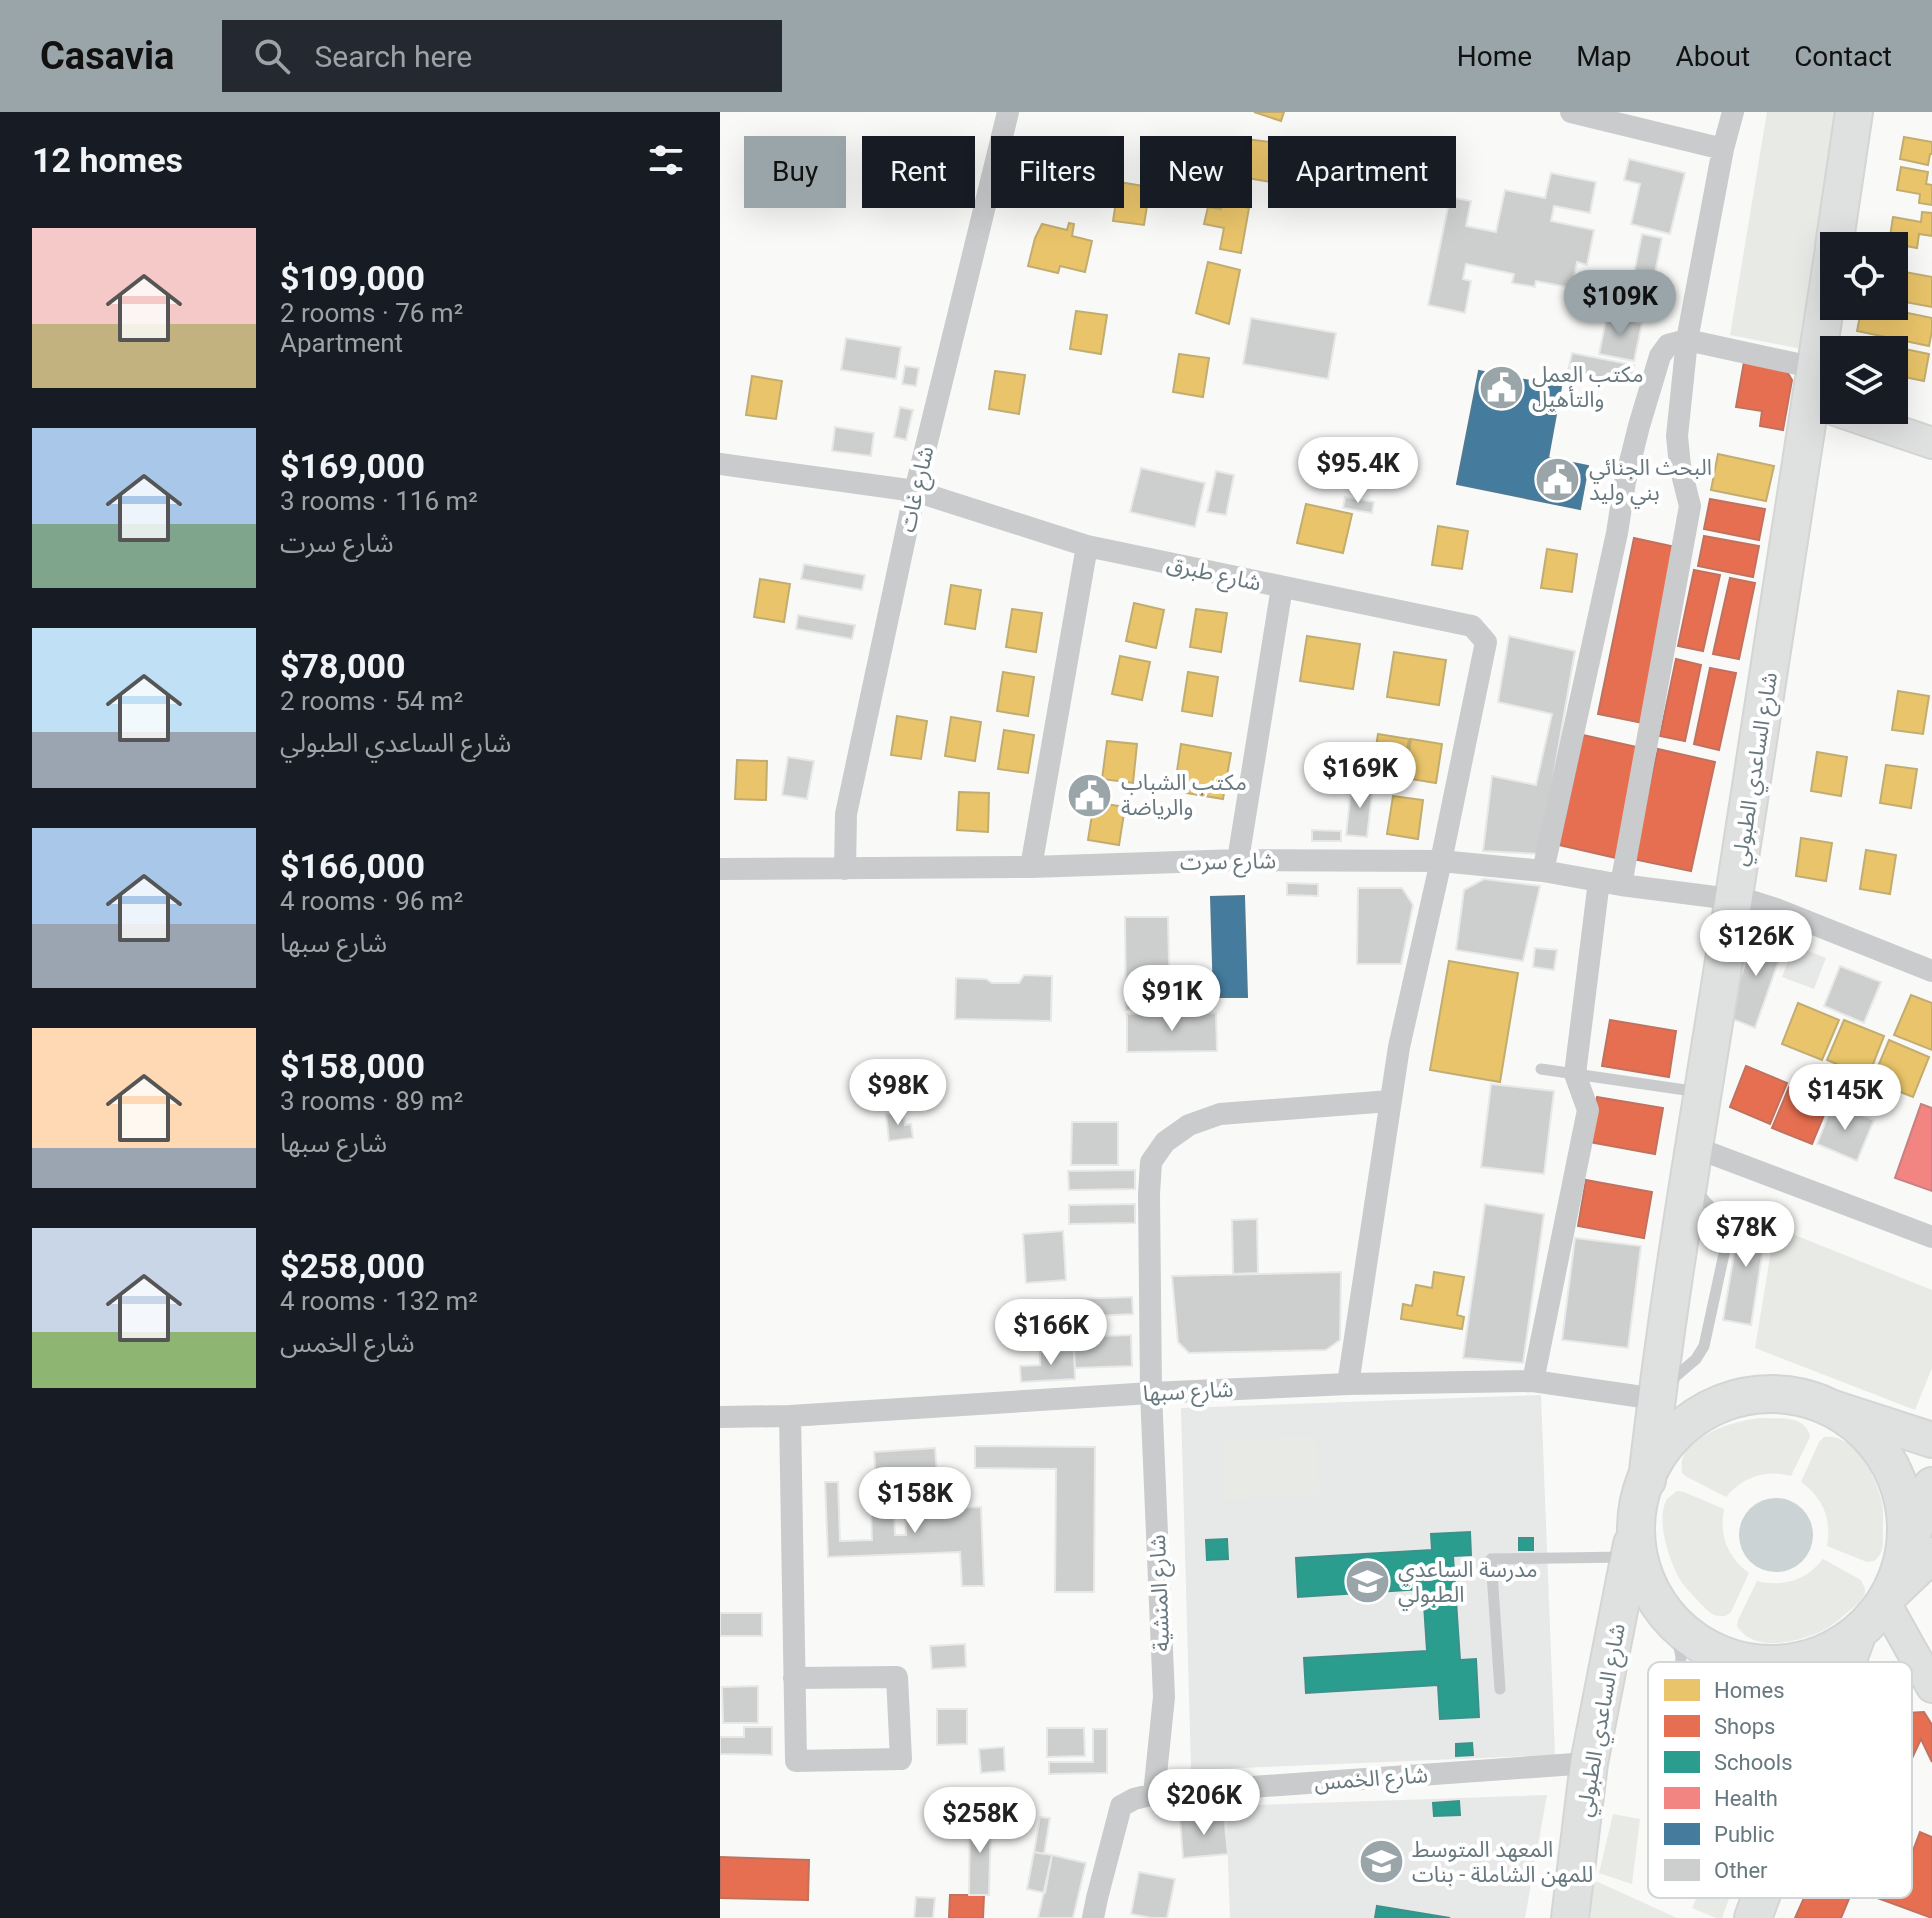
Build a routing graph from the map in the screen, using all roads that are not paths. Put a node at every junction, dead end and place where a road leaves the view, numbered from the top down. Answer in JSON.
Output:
{"nodes":[{"id":1,"x":1008,"y":112,"type":"edge"},
{"id":2,"x":1571,"y":112,"type":"edge"},
{"id":3,"x":1733,"y":112,"type":"edge"},
{"id":4,"x":1854,"y":112,"type":"edge"},
{"id":5,"x":1723,"y":149,"type":"junction"},
{"id":6,"x":1836,"y":232,"type":"edge"},
{"id":7,"x":1687,"y":340,"type":"junction"},
{"id":8,"x":1820,"y":395,"type":"edge"},
{"id":9,"x":1820,"y":419,"type":"edge"},
{"id":10,"x":1887,"y":424,"type":"edge"},
{"id":11,"x":1932,"y":443,"type":"edge"},
{"id":12,"x":720,"y":464,"type":"edge"},
{"id":13,"x":915,"y":491,"type":"junction"},
{"id":14,"x":1087,"y":546,"type":"junction"},
{"id":15,"x":1282,"y":587,"type":"junction"},
{"id":16,"x":1238,"y":860,"type":"junction"},
{"id":17,"x":1441,"y":861,"type":"junction"},
{"id":18,"x":1031,"y":867,"type":"junction"},
{"id":19,"x":720,"y":869,"type":"edge"},
{"id":20,"x":845,"y":869,"type":"junction"},
{"id":21,"x":1543,"y":871,"type":"junction"},
{"id":22,"x":1610,"y":883,"type":"junction"},
{"id":23,"x":1734,"y":899,"type":"junction"},
{"id":24,"x":1932,"y":971,"type":"edge"},
{"id":25,"x":1541,"y":1069,"type":"dead end"},
{"id":26,"x":1575,"y":1074,"type":"junction"},
{"id":27,"x":1703,"y":1092,"type":"junction"},
{"id":28,"x":1390,"y":1101,"type":"junction"},
{"id":29,"x":1694,"y":1147,"type":"junction"},
{"id":30,"x":1932,"y":1237,"type":"edge"},
{"id":31,"x":1533,"y":1381,"type":"junction"},
{"id":32,"x":1348,"y":1384,"type":"junction"},
{"id":33,"x":1151,"y":1393,"type":"junction"},
{"id":34,"x":1656,"y":1396,"type":"junction"},
{"id":35,"x":1830,"y":1407,"type":"junction"},
{"id":36,"x":790,"y":1416,"type":"junction"},
{"id":37,"x":720,"y":1417,"type":"edge"},
{"id":38,"x":1932,"y":1440,"type":"edge"},
{"id":39,"x":1647,"y":1480,"type":"junction"},
{"id":40,"x":1932,"y":1486,"type":"edge"},
{"id":41,"x":1633,"y":1540,"type":"junction"},
{"id":42,"x":1918,"y":1554,"type":"edge"},
{"id":43,"x":1887,"y":1599,"type":"junction"},
{"id":44,"x":1674,"y":1623,"type":"junction"},
{"id":45,"x":1858,"y":1632,"type":"junction"},
{"id":46,"x":1803,"y":1660,"type":"joint"},
{"id":47,"x":1681,"y":1662,"type":"edge"},
{"id":48,"x":1762,"y":1662,"type":"edge"},
{"id":49,"x":1784,"y":1662,"type":"edge"},
{"id":50,"x":1847,"y":1662,"type":"edge"},
{"id":51,"x":794,"y":1678,"type":"junction"},
{"id":52,"x":1932,"y":1687,"type":"edge"},
{"id":53,"x":1500,"y":1689,"type":"dead end"},
{"id":54,"x":1589,"y":1763,"type":"junction"},
{"id":55,"x":1154,"y":1794,"type":"junction"},
{"id":56,"x":1760,"y":1898,"type":"edge"},
{"id":57,"x":1093,"y":1918,"type":"edge"},
{"id":58,"x":1570,"y":1918,"type":"edge"},
{"id":59,"x":1753,"y":1918,"type":"edge"}],
"edges":[{"from":1,"to":13,"type":"street","name":"شارع غات"},
{"from":2,"to":5,"type":"street"},
{"from":3,"to":5,"type":"street"},
{"from":4,"to":6,"type":"highway","name":"شارع الساعدي الطبولي"},
{"from":5,"to":7,"type":"street"},
{"from":7,"to":8,"type":"street"},
{"from":7,"to":21,"type":"street"},
{"from":7,"to":22,"type":"street"},
{"from":9,"to":23,"type":"highway","name":"شارع الساعدي الطبولي"},
{"from":10,"to":11,"type":"main road"},
{"from":12,"to":13,"type":"street","name":"شارع طبرق"},
{"from":13,"to":14,"type":"street","name":"شارع طبرق"},
{"from":13,"to":20,"type":"street","name":"شارع غات"},
{"from":14,"to":15,"type":"street","name":"شارع طبرق"},
{"from":14,"to":18,"type":"street"},
{"from":15,"to":16,"type":"street"},
{"from":15,"to":17,"type":"street","name":"شارع طبرق"},
{"from":16,"to":17,"type":"street","name":"شارع سرت"},
{"from":16,"to":18,"type":"street","name":"شارع سرت"},
{"from":17,"to":21,"type":"street","name":"شارع سرت"},
{"from":17,"to":28,"type":"street"},
{"from":18,"to":20,"type":"street","name":"شارع سرت"},
{"from":19,"to":20,"type":"street","name":"شارع سرت"},
{"from":21,"to":22,"type":"street","name":"شارع سرت"},
{"from":22,"to":23,"type":"street","name":"شارع سرت"},
{"from":22,"to":26,"type":"street"},
{"from":23,"to":24,"type":"street","name":"شارع سرت"},
{"from":23,"to":27,"type":"highway","name":"شارع الساعدي الطبولي"},
{"from":25,"to":26,"type":"lane"},
{"from":26,"to":27,"type":"lane"},
{"from":26,"to":31,"type":"street"},
{"from":27,"to":29,"type":"highway","name":"شارع الساعدي الطبولي"},
{"from":28,"to":32,"type":"street"},
{"from":28,"to":33,"type":"street","name":"شارع المنشية"},
{"from":29,"to":30,"type":"street"},
{"from":29,"to":34,"type":"highway","name":"شارع الساعدي الطبولي"},
{"from":31,"to":32,"type":"street","name":"شارع سبها"},
{"from":31,"to":34,"type":"street","name":"شارع سبها"},
{"from":32,"to":33,"type":"street","name":"شارع سبها"},
{"from":33,"to":36,"type":"street","name":"شارع سبها"},
{"from":33,"to":55,"type":"street","name":"شارع المنشية"},
{"from":34,"to":39,"type":"highway","name":"شارع الساعدي الطبولي"},
{"from":35,"to":38,"type":"main road"},
{"from":35,"to":39,"type":"highway"},
{"from":35,"to":42,"type":"highway"},
{"from":36,"to":37,"type":"street","name":"شارع سبها"},
{"from":36,"to":51,"type":"street"},
{"from":39,"to":41,"type":"highway"},
{"from":40,"to":42,"type":"highway"},
{"from":41,"to":44,"type":"highway"},
{"from":41,"to":53,"type":"lane"},
{"from":41,"to":54,"type":"highway","name":"شارع الساعدي الطبولي"},
{"from":42,"to":43,"type":"highway"},
{"from":43,"to":45,"type":"highway"},
{"from":43,"to":52,"type":"main road"},
{"from":44,"to":47,"type":"lane"},
{"from":44,"to":48,"type":"highway"},
{"from":45,"to":46,"type":"highway"},
{"from":45,"to":50,"type":"highway"},
{"from":46,"to":49,"type":"highway"},
{"from":51,"to":51,"type":"street"},
{"from":54,"to":55,"type":"street","name":"شارع الخمس"},
{"from":54,"to":58,"type":"highway","name":"شارع الساعدي الطبولي"},
{"from":55,"to":57,"type":"street","name":"شارع الخمس"},
{"from":56,"to":59,"type":"highway"}]}
